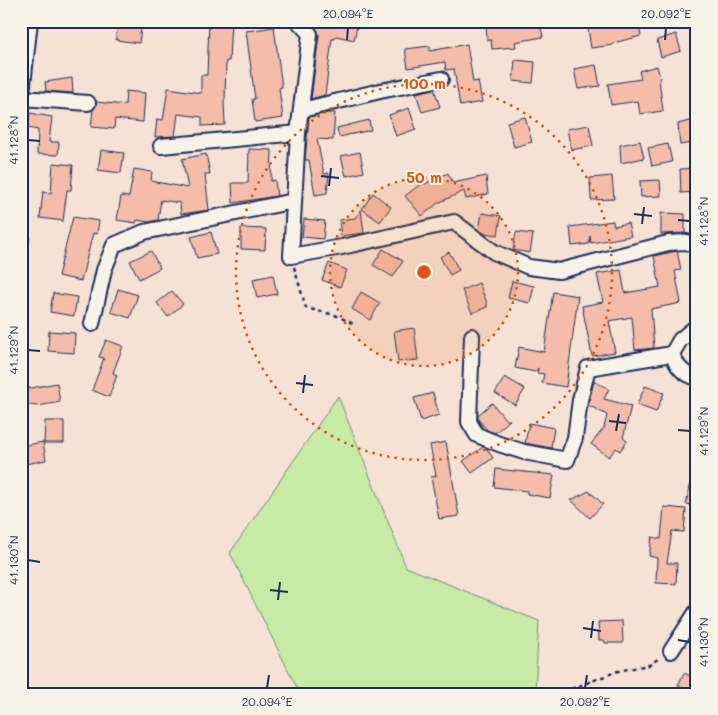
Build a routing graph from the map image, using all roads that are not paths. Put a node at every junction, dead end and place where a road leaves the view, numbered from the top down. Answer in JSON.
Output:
{"nodes":[{"id":1,"x":30,"y":21,"type":"edge"},
{"id":2,"x":298,"y":21,"type":"edge"},
{"id":3,"x":441,"y":79,"type":"dead end"},
{"id":4,"x":22,"y":101,"type":"edge"},
{"id":5,"x":88,"y":103,"type":"dead end"},
{"id":6,"x":302,"y":110,"type":"junction"},
{"id":7,"x":298,"y":133,"type":"junction"},
{"id":8,"x":161,"y":146,"type":"dead end"},
{"id":9,"x":294,"y":202,"type":"junction"},
{"id":10,"x":697,"y":247,"type":"edge"},
{"id":11,"x":92,"y":324,"type":"dead end"},
{"id":12,"x":697,"y":326,"type":"edge"},
{"id":13,"x":472,"y":336,"type":"dead end"},
{"id":14,"x":672,"y":354,"type":"junction"},
{"id":15,"x":697,"y":378,"type":"edge"},
{"id":16,"x":697,"y":611,"type":"edge"},
{"id":17,"x":671,"y":651,"type":"road end"}],
"edges":[{"from":1,"to":4,"type":"street"},
{"from":2,"to":6,"type":"street"},
{"from":3,"to":6,"type":"street"},
{"from":4,"to":5,"type":"street"},
{"from":6,"to":7,"type":"street"},
{"from":7,"to":8,"type":"street"},
{"from":7,"to":9,"type":"street"},
{"from":9,"to":10,"type":"street"},
{"from":9,"to":11,"type":"street"},
{"from":12,"to":14,"type":"street"},
{"from":13,"to":14,"type":"street"},
{"from":14,"to":15,"type":"street"},
{"from":16,"to":17,"type":"street"}]}
